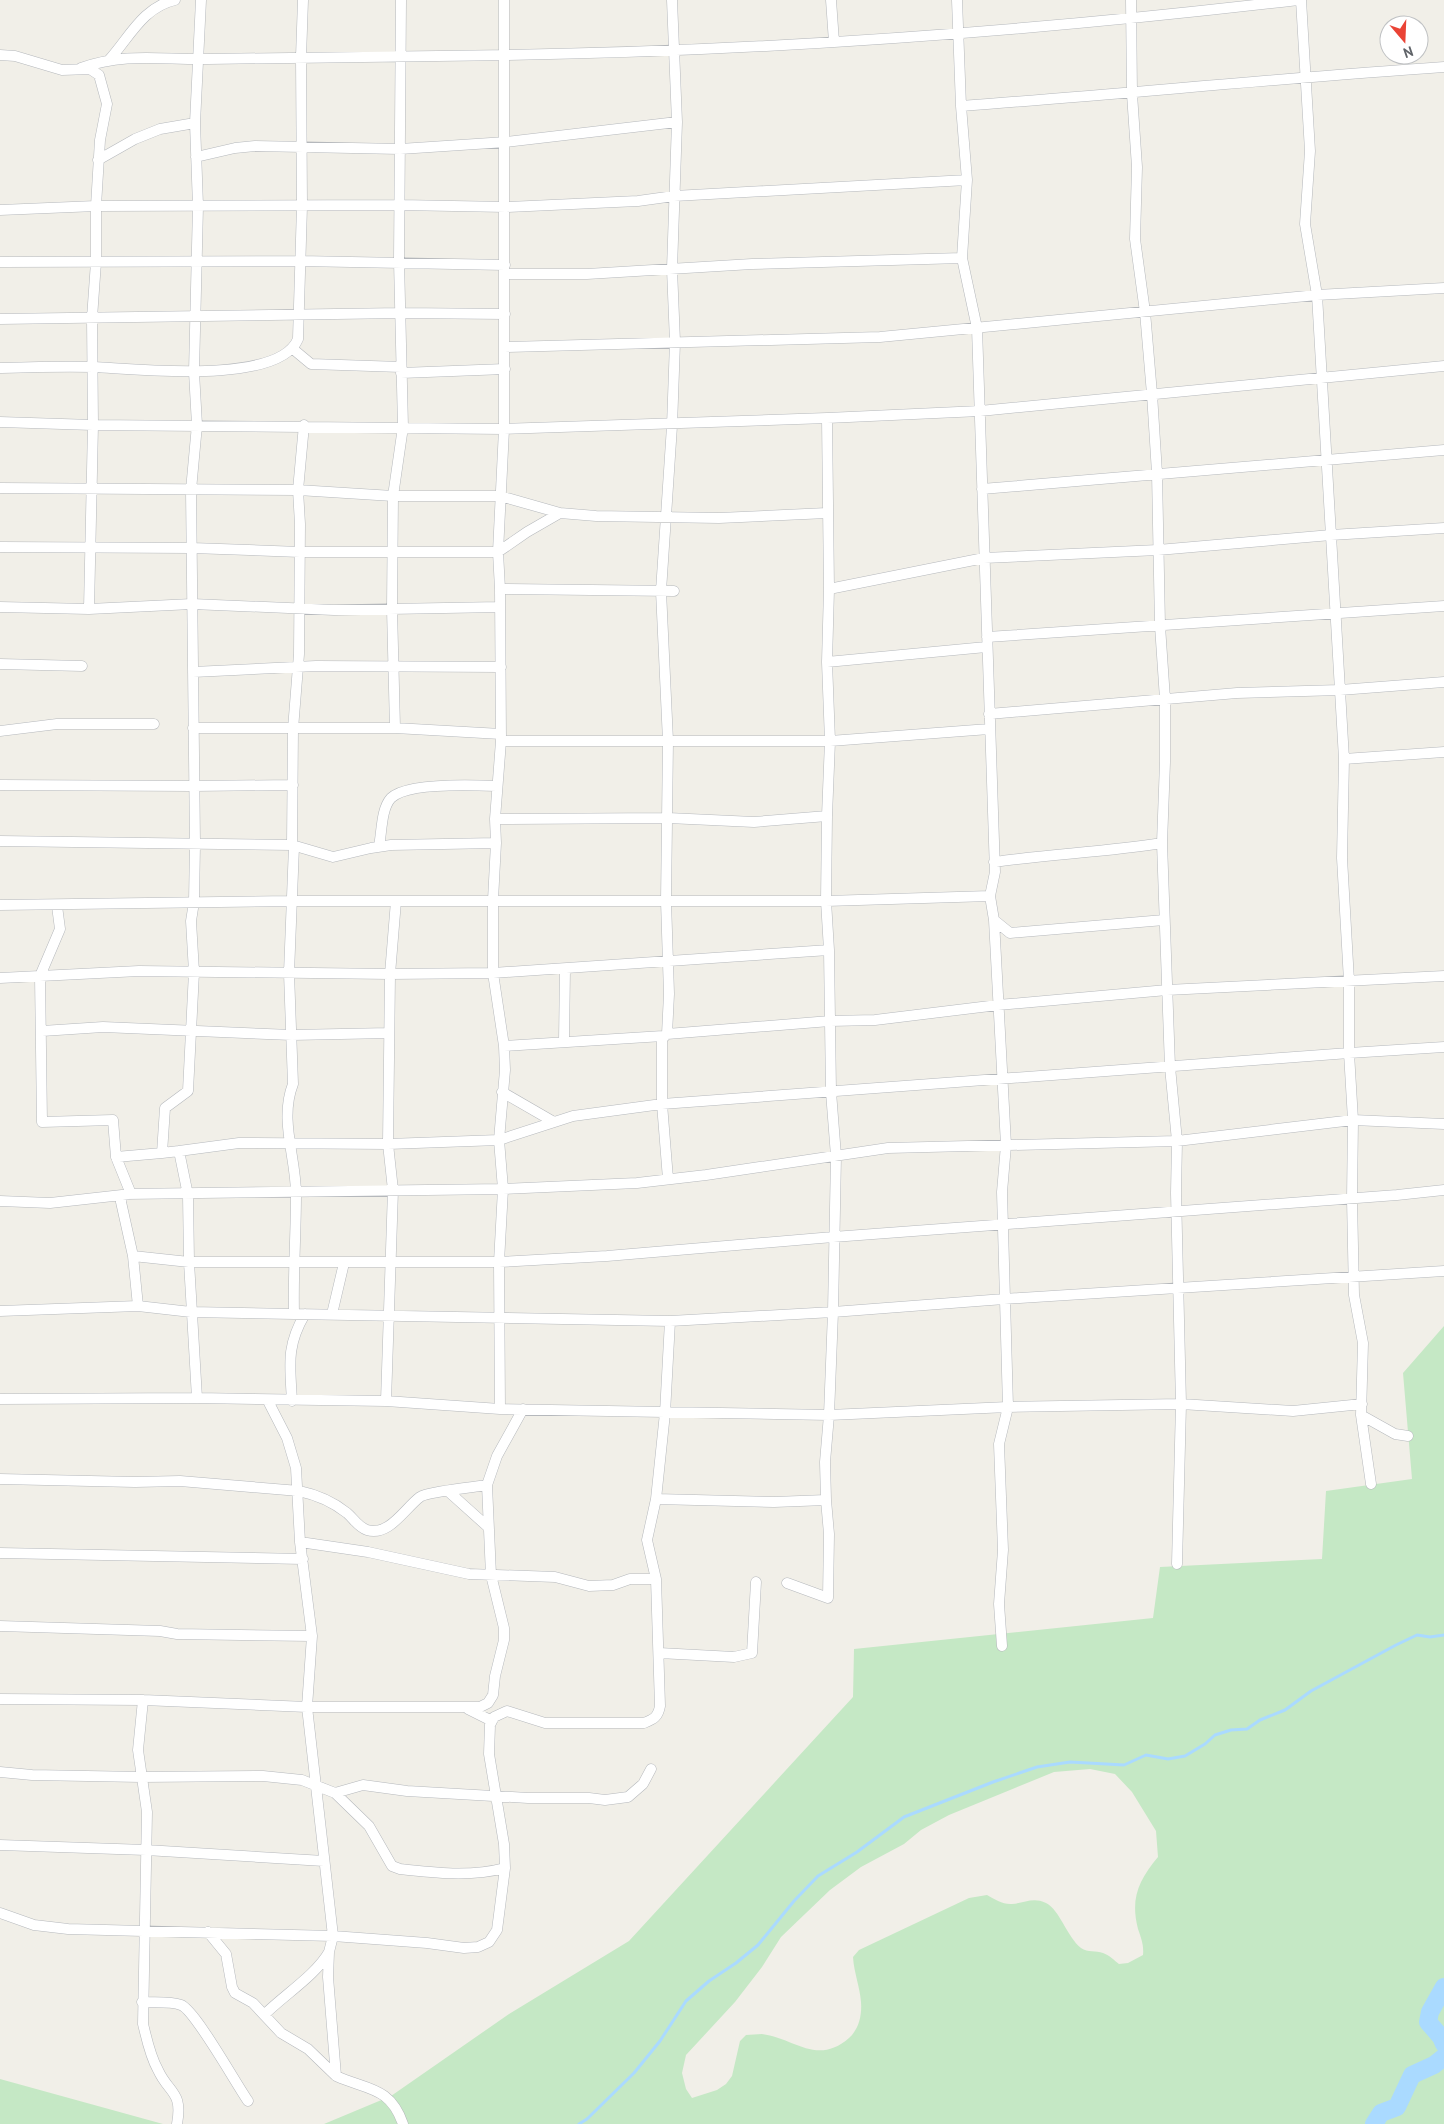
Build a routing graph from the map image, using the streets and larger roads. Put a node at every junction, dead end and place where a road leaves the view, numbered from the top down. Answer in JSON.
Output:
{"nodes":[{"id":1,"x":175,"y":0,"type":"edge"},
{"id":2,"x":201,"y":0,"type":"edge"},
{"id":3,"x":303,"y":0,"type":"edge"},
{"id":4,"x":401,"y":0,"type":"edge"},
{"id":5,"x":504,"y":0,"type":"edge"},
{"id":6,"x":672,"y":0,"type":"edge"},
{"id":7,"x":831,"y":0,"type":"edge"},
{"id":8,"x":956,"y":0,"type":"edge"},
{"id":9,"x":1130,"y":0,"type":"edge"},
{"id":10,"x":1299,"y":0,"type":"edge"},
{"id":11,"x":1132,"y":20,"type":"junction"},
{"id":12,"x":958,"y":34,"type":"junction"},
{"id":13,"x":834,"y":42,"type":"junction"},
{"id":14,"x":674,"y":49,"type":"junction"},
{"id":15,"x":506,"y":55,"type":"junction"},
{"id":16,"x":0,"y":56,"type":"edge"},
{"id":17,"x":401,"y":56,"type":"junction"},
{"id":18,"x":301,"y":57,"type":"junction"},
{"id":19,"x":109,"y":60,"type":"junction"},
{"id":20,"x":199,"y":60,"type":"junction"},
{"id":21,"x":1444,"y":67,"type":"edge"},
{"id":22,"x":81,"y":68,"type":"junction"},
{"id":23,"x":1305,"y":77,"type":"junction"},
{"id":24,"x":1132,"y":94,"type":"junction"},
{"id":25,"x":961,"y":106,"type":"junction"},
{"id":26,"x":676,"y":122,"type":"junction"},
{"id":27,"x":195,"y":123,"type":"junction"},
{"id":28,"x":506,"y":142,"type":"junction"},
{"id":29,"x":301,"y":147,"type":"junction"},
{"id":30,"x":400,"y":149,"type":"junction"},
{"id":31,"x":196,"y":157,"type":"junction"},
{"id":32,"x":98,"y":160,"type":"junction"},
{"id":33,"x":967,"y":180,"type":"junction"},
{"id":34,"x":674,"y":196,"type":"junction"},
{"id":35,"x":400,"y":205,"type":"junction"},
{"id":36,"x":96,"y":206,"type":"junction"},
{"id":37,"x":198,"y":206,"type":"junction"},
{"id":38,"x":302,"y":206,"type":"junction"},
{"id":39,"x":506,"y":206,"type":"junction"},
{"id":40,"x":0,"y":210,"type":"edge"},
{"id":41,"x":962,"y":258,"type":"junction"},
{"id":42,"x":196,"y":261,"type":"junction"},
{"id":43,"x":300,"y":261,"type":"junction"},
{"id":44,"x":399,"y":261,"type":"junction"},
{"id":45,"x":0,"y":262,"type":"edge"},
{"id":46,"x":96,"y":262,"type":"junction"},
{"id":47,"x":672,"y":269,"type":"junction"},
{"id":48,"x":505,"y":270,"type":"junction"},
{"id":49,"x":1444,"y":288,"type":"edge"},
{"id":50,"x":1317,"y":295,"type":"junction"},
{"id":51,"x":1145,"y":312,"type":"junction"},
{"id":52,"x":401,"y":314,"type":"junction"},
{"id":53,"x":505,"y":314,"type":"junction"},
{"id":54,"x":298,"y":315,"type":"junction"},
{"id":55,"x":195,"y":316,"type":"junction"},
{"id":56,"x":92,"y":318,"type":"junction"},
{"id":57,"x":0,"y":319,"type":"edge"},
{"id":58,"x":977,"y":328,"type":"junction"},
{"id":59,"x":675,"y":342,"type":"junction"},
{"id":60,"x":505,"y":347,"type":"junction"},
{"id":61,"x":293,"y":349,"type":"junction"},
{"id":62,"x":1444,"y":366,"type":"edge"},
{"id":63,"x":93,"y":367,"type":"junction"},
{"id":64,"x":0,"y":368,"type":"edge"},
{"id":65,"x":505,"y":369,"type":"junction"},
{"id":66,"x":401,"y":370,"type":"junction"},
{"id":67,"x":194,"y":372,"type":"junction"},
{"id":68,"x":1322,"y":378,"type":"junction"},
{"id":69,"x":1152,"y":394,"type":"junction"},
{"id":70,"x":980,"y":411,"type":"junction"},
{"id":71,"x":827,"y":418,"type":"junction"},
{"id":72,"x":0,"y":422,"type":"edge"},
{"id":73,"x":93,"y":425,"type":"junction"},
{"id":74,"x":198,"y":425,"type":"junction"},
{"id":75,"x":304,"y":426,"type":"junction"},
{"id":76,"x":403,"y":427,"type":"junction"},
{"id":77,"x":504,"y":429,"type":"junction"},
{"id":78,"x":1444,"y":450,"type":"edge"},
{"id":79,"x":1327,"y":459,"type":"junction"},
{"id":80,"x":1157,"y":473,"type":"junction"},
{"id":81,"x":0,"y":488,"type":"edge"},
{"id":82,"x":91,"y":488,"type":"junction"},
{"id":83,"x":191,"y":490,"type":"junction"},
{"id":84,"x":298,"y":490,"type":"junction"},
{"id":85,"x":982,"y":490,"type":"junction"},
{"id":86,"x":393,"y":496,"type":"junction"},
{"id":87,"x":500,"y":496,"type":"junction"},
{"id":88,"x":560,"y":512,"type":"junction"},
{"id":89,"x":827,"y":513,"type":"junction"},
{"id":90,"x":666,"y":517,"type":"junction"},
{"id":91,"x":1444,"y":528,"type":"edge"},
{"id":92,"x":1331,"y":535,"type":"junction"},
{"id":93,"x":91,"y":547,"type":"junction"},
{"id":94,"x":0,"y":548,"type":"edge"},
{"id":95,"x":192,"y":548,"type":"junction"},
{"id":96,"x":1158,"y":550,"type":"junction"},
{"id":97,"x":300,"y":552,"type":"junction"},
{"id":98,"x":498,"y":552,"type":"junction"},
{"id":99,"x":392,"y":553,"type":"junction"},
{"id":100,"x":984,"y":558,"type":"junction"},
{"id":101,"x":500,"y":589,"type":"junction"},
{"id":102,"x":830,"y":589,"type":"junction"},
{"id":103,"x":661,"y":591,"type":"junction"},
{"id":104,"x":674,"y":591,"type":"dead end"},
{"id":105,"x":192,"y":604,"type":"junction"},
{"id":106,"x":1444,"y":606,"type":"edge"},
{"id":107,"x":0,"y":607,"type":"edge"},
{"id":108,"x":500,"y":607,"type":"junction"},
{"id":109,"x":300,"y":608,"type":"junction"},
{"id":110,"x":392,"y":608,"type":"junction"},
{"id":111,"x":89,"y":609,"type":"junction"},
{"id":112,"x":1335,"y":613,"type":"junction"},
{"id":113,"x":1160,"y":626,"type":"junction"},
{"id":114,"x":986,"y":642,"type":"junction"},
{"id":115,"x":828,"y":662,"type":"junction"},
{"id":116,"x":0,"y":664,"type":"edge"},
{"id":117,"x":82,"y":666,"type":"dead end"},
{"id":118,"x":298,"y":667,"type":"junction"},
{"id":119,"x":501,"y":667,"type":"junction"},
{"id":120,"x":394,"y":668,"type":"junction"},
{"id":121,"x":193,"y":672,"type":"junction"},
{"id":122,"x":1444,"y":682,"type":"edge"},
{"id":123,"x":1340,"y":690,"type":"junction"},
{"id":124,"x":1165,"y":699,"type":"junction"},
{"id":125,"x":989,"y":714,"type":"junction"},
{"id":126,"x":154,"y":724,"type":"dead end"},
{"id":127,"x":194,"y":728,"type":"junction"},
{"id":128,"x":395,"y":728,"type":"junction"},
{"id":129,"x":293,"y":729,"type":"junction"},
{"id":130,"x":989,"y":730,"type":"junction"},
{"id":131,"x":0,"y":731,"type":"edge"},
{"id":132,"x":501,"y":737,"type":"junction"},
{"id":133,"x":668,"y":741,"type":"junction"},
{"id":134,"x":830,"y":741,"type":"junction"},
{"id":135,"x":1444,"y":752,"type":"edge"},
{"id":136,"x":1344,"y":759,"type":"junction"},
{"id":137,"x":0,"y":785,"type":"edge"},
{"id":138,"x":293,"y":785,"type":"junction"},
{"id":139,"x":193,"y":786,"type":"junction"},
{"id":140,"x":497,"y":786,"type":"junction"},
{"id":141,"x":827,"y":816,"type":"junction"},
{"id":142,"x":668,"y":818,"type":"junction"},
{"id":143,"x":495,"y":819,"type":"junction"},
{"id":144,"x":0,"y":842,"type":"edge"},
{"id":145,"x":496,"y":843,"type":"junction"},
{"id":146,"x":1162,"y":843,"type":"junction"},
{"id":147,"x":195,"y":844,"type":"junction"},
{"id":148,"x":293,"y":846,"type":"junction"},
{"id":149,"x":380,"y":846,"type":"junction"},
{"id":150,"x":994,"y":862,"type":"junction"},
{"id":151,"x":990,"y":896,"type":"junction"},
{"id":152,"x":493,"y":900,"type":"junction"},
{"id":153,"x":291,"y":901,"type":"junction"},
{"id":154,"x":396,"y":901,"type":"junction"},
{"id":155,"x":666,"y":901,"type":"junction"},
{"id":156,"x":826,"y":901,"type":"junction"},
{"id":157,"x":194,"y":902,"type":"junction"},
{"id":158,"x":0,"y":905,"type":"edge"},
{"id":159,"x":57,"y":906,"type":"junction"},
{"id":160,"x":994,"y":920,"type":"junction"},
{"id":161,"x":1164,"y":920,"type":"junction"},
{"id":162,"x":829,"y":950,"type":"junction"},
{"id":163,"x":669,"y":960,"type":"junction"},
{"id":164,"x":564,"y":969,"type":"junction"},
{"id":165,"x":194,"y":972,"type":"junction"},
{"id":166,"x":289,"y":973,"type":"junction"},
{"id":167,"x":493,"y":973,"type":"junction"},
{"id":168,"x":390,"y":974,"type":"junction"},
{"id":169,"x":40,"y":976,"type":"junction"},
{"id":170,"x":1444,"y":976,"type":"edge"},
{"id":171,"x":0,"y":978,"type":"edge"},
{"id":172,"x":1349,"y":981,"type":"junction"},
{"id":173,"x":1167,"y":990,"type":"junction"},
{"id":174,"x":998,"y":1005,"type":"junction"},
{"id":175,"x":830,"y":1021,"type":"junction"},
{"id":176,"x":192,"y":1030,"type":"junction"},
{"id":177,"x":42,"y":1031,"type":"junction"},
{"id":178,"x":389,"y":1033,"type":"junction"},
{"id":179,"x":292,"y":1035,"type":"junction"},
{"id":180,"x":665,"y":1035,"type":"junction"},
{"id":181,"x":564,"y":1041,"type":"junction"},
{"id":182,"x":504,"y":1046,"type":"junction"},
{"id":183,"x":1444,"y":1048,"type":"edge"},
{"id":184,"x":1349,"y":1053,"type":"junction"},
{"id":185,"x":1170,"y":1066,"type":"junction"},
{"id":186,"x":1002,"y":1080,"type":"junction"},
{"id":187,"x":502,"y":1092,"type":"junction"},
{"id":188,"x":831,"y":1092,"type":"junction"},
{"id":189,"x":662,"y":1104,"type":"junction"},
{"id":190,"x":1353,"y":1120,"type":"junction"},
{"id":191,"x":554,"y":1122,"type":"junction"},
{"id":192,"x":1444,"y":1124,"type":"edge"},
{"id":193,"x":499,"y":1140,"type":"junction"},
{"id":194,"x":1177,"y":1141,"type":"junction"},
{"id":195,"x":290,"y":1143,"type":"junction"},
{"id":196,"x":388,"y":1144,"type":"junction"},
{"id":197,"x":1006,"y":1145,"type":"junction"},
{"id":198,"x":179,"y":1151,"type":"junction"},
{"id":199,"x":162,"y":1153,"type":"junction"},
{"id":200,"x":836,"y":1156,"type":"junction"},
{"id":201,"x":116,"y":1157,"type":"junction"},
{"id":202,"x":668,"y":1179,"type":"junction"},
{"id":203,"x":503,"y":1189,"type":"junction"},
{"id":204,"x":393,"y":1190,"type":"junction"},
{"id":205,"x":1444,"y":1190,"type":"edge"},
{"id":206,"x":296,"y":1192,"type":"junction"},
{"id":207,"x":131,"y":1194,"type":"junction"},
{"id":208,"x":188,"y":1195,"type":"junction"},
{"id":209,"x":1352,"y":1199,"type":"junction"},
{"id":210,"x":0,"y":1201,"type":"edge"},
{"id":211,"x":1177,"y":1211,"type":"junction"},
{"id":212,"x":1004,"y":1225,"type":"junction"},
{"id":213,"x":834,"y":1237,"type":"junction"},
{"id":214,"x":133,"y":1256,"type":"junction"},
{"id":215,"x":189,"y":1262,"type":"junction"},
{"id":216,"x":293,"y":1262,"type":"junction"},
{"id":217,"x":389,"y":1262,"type":"junction"},
{"id":218,"x":499,"y":1262,"type":"junction"},
{"id":219,"x":344,"y":1263,"type":"junction"},
{"id":220,"x":1444,"y":1271,"type":"edge"},
{"id":221,"x":1355,"y":1277,"type":"junction"},
{"id":222,"x":1179,"y":1288,"type":"junction"},
{"id":223,"x":1004,"y":1298,"type":"junction"},
{"id":224,"x":138,"y":1306,"type":"junction"},
{"id":225,"x":0,"y":1311,"type":"edge"},
{"id":226,"x":192,"y":1312,"type":"junction"},
{"id":227,"x":833,"y":1312,"type":"junction"},
{"id":228,"x":294,"y":1313,"type":"junction"},
{"id":229,"x":304,"y":1314,"type":"junction"},
{"id":230,"x":332,"y":1314,"type":"junction"},
{"id":231,"x":389,"y":1315,"type":"junction"},
{"id":232,"x":500,"y":1318,"type":"junction"},
{"id":233,"x":670,"y":1321,"type":"junction"},
{"id":234,"x":197,"y":1398,"type":"junction"},
{"id":235,"x":0,"y":1399,"type":"edge"},
{"id":236,"x":268,"y":1401,"type":"junction"},
{"id":237,"x":292,"y":1401,"type":"junction"},
{"id":238,"x":386,"y":1401,"type":"junction"},
{"id":239,"x":1182,"y":1404,"type":"junction"},
{"id":240,"x":1362,"y":1404,"type":"junction"},
{"id":241,"x":1008,"y":1407,"type":"junction"},
{"id":242,"x":500,"y":1409,"type":"junction"},
{"id":243,"x":523,"y":1409,"type":"junction"},
{"id":244,"x":665,"y":1413,"type":"junction"},
{"id":245,"x":829,"y":1415,"type":"junction"},
{"id":246,"x":1361,"y":1415,"type":"junction"},
{"id":247,"x":1408,"y":1436,"type":"dead end"},
{"id":248,"x":0,"y":1479,"type":"edge"},
{"id":249,"x":1371,"y":1484,"type":"dead end"},
{"id":250,"x":487,"y":1485,"type":"junction"},
{"id":251,"x":299,"y":1491,"type":"junction"},
{"id":252,"x":449,"y":1492,"type":"junction"},
{"id":253,"x":656,"y":1500,"type":"junction"},
{"id":254,"x":826,"y":1500,"type":"junction"},
{"id":255,"x":488,"y":1527,"type":"junction"},
{"id":256,"x":300,"y":1542,"type":"junction"},
{"id":257,"x":0,"y":1553,"type":"edge"},
{"id":258,"x":303,"y":1559,"type":"junction"},
{"id":259,"x":1177,"y":1564,"type":"dead end"},
{"id":260,"x":491,"y":1575,"type":"junction"},
{"id":261,"x":656,"y":1579,"type":"junction"},
{"id":262,"x":756,"y":1582,"type":"dead end"},
{"id":263,"x":787,"y":1583,"type":"dead end"},
{"id":264,"x":0,"y":1626,"type":"edge"},
{"id":265,"x":312,"y":1636,"type":"junction"},
{"id":266,"x":1002,"y":1646,"type":"dead end"},
{"id":267,"x":659,"y":1654,"type":"junction"},
{"id":268,"x":493,"y":1695,"type":"junction"},
{"id":269,"x":0,"y":1698,"type":"edge"},
{"id":270,"x":143,"y":1700,"type":"junction"},
{"id":271,"x":307,"y":1708,"type":"junction"},
{"id":272,"x":467,"y":1709,"type":"junction"},
{"id":273,"x":501,"y":1713,"type":"junction"},
{"id":274,"x":492,"y":1721,"type":"junction"},
{"id":275,"x":651,"y":1769,"type":"dead end"},
{"id":276,"x":0,"y":1772,"type":"edge"},
{"id":277,"x":141,"y":1777,"type":"junction"},
{"id":278,"x":317,"y":1786,"type":"junction"},
{"id":279,"x":335,"y":1793,"type":"junction"},
{"id":280,"x":495,"y":1796,"type":"junction"},
{"id":281,"x":0,"y":1845,"type":"edge"},
{"id":282,"x":146,"y":1850,"type":"junction"},
{"id":283,"x":324,"y":1861,"type":"junction"},
{"id":284,"x":505,"y":1868,"type":"junction"},
{"id":285,"x":0,"y":1913,"type":"edge"},
{"id":286,"x":144,"y":1930,"type":"junction"},
{"id":287,"x":208,"y":1932,"type":"junction"},
{"id":288,"x":333,"y":1936,"type":"junction"},
{"id":289,"x":329,"y":1952,"type":"junction"},
{"id":290,"x":142,"y":2002,"type":"junction"},
{"id":291,"x":264,"y":2014,"type":"junction"},
{"id":292,"x":335,"y":2075,"type":"junction"},
{"id":293,"x":248,"y":2101,"type":"dead end"},
{"id":294,"x":178,"y":2124,"type":"edge"},
{"id":295,"x":403,"y":2124,"type":"edge"}],
"edges":[{"from":1,"to":19,"type":"street"},
{"from":2,"to":20,"type":"street"},
{"from":3,"to":18,"type":"street"},
{"from":4,"to":17,"type":"street"},
{"from":5,"to":15,"type":"street"},
{"from":6,"to":14,"type":"street"},
{"from":7,"to":13,"type":"street"},
{"from":8,"to":12,"type":"street"},
{"from":9,"to":11,"type":"street"},
{"from":10,"to":11,"type":"street"},
{"from":10,"to":23,"type":"street"},
{"from":11,"to":12,"type":"street"},
{"from":11,"to":24,"type":"street"},
{"from":12,"to":13,"type":"street"},
{"from":12,"to":25,"type":"street"},
{"from":13,"to":14,"type":"street"},
{"from":14,"to":15,"type":"street"},
{"from":14,"to":26,"type":"street"},
{"from":15,"to":17,"type":"street"},
{"from":15,"to":28,"type":"street"},
{"from":16,"to":22,"type":"street"},
{"from":17,"to":18,"type":"street"},
{"from":17,"to":30,"type":"street"},
{"from":18,"to":20,"type":"street"},
{"from":18,"to":29,"type":"street"},
{"from":19,"to":20,"type":"street"},
{"from":19,"to":22,"type":"street"},
{"from":20,"to":27,"type":"street"},
{"from":21,"to":23,"type":"street"},
{"from":22,"to":32,"type":"street"},
{"from":23,"to":24,"type":"street"},
{"from":23,"to":50,"type":"street"},
{"from":24,"to":25,"type":"street"},
{"from":24,"to":51,"type":"street"},
{"from":25,"to":33,"type":"street"},
{"from":26,"to":28,"type":"street"},
{"from":26,"to":34,"type":"street"},
{"from":27,"to":31,"type":"street"},
{"from":27,"to":32,"type":"street"},
{"from":28,"to":30,"type":"street"},
{"from":28,"to":39,"type":"street"},
{"from":29,"to":30,"type":"street"},
{"from":29,"to":31,"type":"street"},
{"from":29,"to":38,"type":"street"},
{"from":30,"to":35,"type":"street"},
{"from":31,"to":37,"type":"street"},
{"from":32,"to":36,"type":"street"},
{"from":33,"to":34,"type":"street"},
{"from":33,"to":41,"type":"street"},
{"from":34,"to":39,"type":"street"},
{"from":34,"to":47,"type":"street"},
{"from":35,"to":38,"type":"street"},
{"from":35,"to":39,"type":"street"},
{"from":35,"to":44,"type":"street"},
{"from":36,"to":37,"type":"street"},
{"from":36,"to":40,"type":"street"},
{"from":36,"to":46,"type":"street"},
{"from":37,"to":38,"type":"street"},
{"from":37,"to":42,"type":"street"},
{"from":38,"to":43,"type":"street"},
{"from":39,"to":48,"type":"street"},
{"from":41,"to":47,"type":"street"},
{"from":41,"to":58,"type":"street"},
{"from":42,"to":43,"type":"street"},
{"from":42,"to":46,"type":"street"},
{"from":42,"to":55,"type":"street"},
{"from":43,"to":44,"type":"street"},
{"from":43,"to":54,"type":"street"},
{"from":44,"to":48,"type":"street"},
{"from":44,"to":52,"type":"street"},
{"from":45,"to":46,"type":"street"},
{"from":46,"to":56,"type":"street"},
{"from":47,"to":48,"type":"street"},
{"from":47,"to":59,"type":"street"},
{"from":48,"to":53,"type":"street"},
{"from":49,"to":50,"type":"street"},
{"from":50,"to":51,"type":"street"},
{"from":50,"to":68,"type":"street"},
{"from":51,"to":58,"type":"street"},
{"from":51,"to":69,"type":"street"},
{"from":52,"to":53,"type":"street"},
{"from":52,"to":54,"type":"street"},
{"from":52,"to":66,"type":"street"},
{"from":53,"to":60,"type":"street"},
{"from":54,"to":55,"type":"street"},
{"from":54,"to":61,"type":"street"},
{"from":55,"to":56,"type":"street"},
{"from":55,"to":67,"type":"street"},
{"from":56,"to":57,"type":"street"},
{"from":56,"to":63,"type":"street"},
{"from":58,"to":59,"type":"street"},
{"from":58,"to":70,"type":"street"},
{"from":59,"to":60,"type":"street"},
{"from":59,"to":90,"type":"street"},
{"from":60,"to":65,"type":"street"},
{"from":61,"to":66,"type":"street"},
{"from":61,"to":67,"type":"street"},
{"from":62,"to":68,"type":"street"},
{"from":63,"to":64,"type":"street"},
{"from":63,"to":67,"type":"street"},
{"from":63,"to":73,"type":"street"},
{"from":65,"to":66,"type":"street"},
{"from":65,"to":77,"type":"street"},
{"from":66,"to":76,"type":"street"},
{"from":67,"to":74,"type":"street"},
{"from":68,"to":69,"type":"street"},
{"from":68,"to":79,"type":"street"},
{"from":69,"to":70,"type":"street"},
{"from":69,"to":80,"type":"street"},
{"from":70,"to":71,"type":"street"},
{"from":70,"to":85,"type":"street"},
{"from":71,"to":77,"type":"street"},
{"from":71,"to":89,"type":"street"},
{"from":72,"to":73,"type":"street"},
{"from":73,"to":74,"type":"street"},
{"from":73,"to":82,"type":"street"},
{"from":74,"to":75,"type":"street"},
{"from":74,"to":83,"type":"street"},
{"from":75,"to":76,"type":"street"},
{"from":75,"to":84,"type":"street"},
{"from":76,"to":77,"type":"street"},
{"from":76,"to":86,"type":"street"},
{"from":77,"to":87,"type":"street"},
{"from":78,"to":79,"type":"street"},
{"from":79,"to":80,"type":"street"},
{"from":79,"to":92,"type":"street"},
{"from":80,"to":85,"type":"street"},
{"from":80,"to":96,"type":"street"},
{"from":81,"to":82,"type":"street"},
{"from":82,"to":83,"type":"street"},
{"from":82,"to":93,"type":"street"},
{"from":83,"to":84,"type":"street"},
{"from":83,"to":95,"type":"street"},
{"from":84,"to":86,"type":"street"},
{"from":84,"to":97,"type":"street"},
{"from":85,"to":100,"type":"street"},
{"from":86,"to":87,"type":"street"},
{"from":86,"to":99,"type":"street"},
{"from":87,"to":88,"type":"street"},
{"from":87,"to":98,"type":"street"},
{"from":88,"to":90,"type":"street"},
{"from":88,"to":98,"type":"street"},
{"from":89,"to":90,"type":"street"},
{"from":89,"to":102,"type":"street"},
{"from":90,"to":103,"type":"street"},
{"from":91,"to":92,"type":"street"},
{"from":92,"to":96,"type":"street"},
{"from":92,"to":112,"type":"street"},
{"from":93,"to":94,"type":"street"},
{"from":93,"to":95,"type":"street"},
{"from":93,"to":111,"type":"street"},
{"from":95,"to":97,"type":"street"},
{"from":95,"to":105,"type":"street"},
{"from":96,"to":100,"type":"street"},
{"from":96,"to":113,"type":"street"},
{"from":97,"to":99,"type":"street"},
{"from":97,"to":109,"type":"street"},
{"from":98,"to":99,"type":"street"},
{"from":98,"to":101,"type":"street"},
{"from":99,"to":110,"type":"street"},
{"from":100,"to":102,"type":"street"},
{"from":100,"to":114,"type":"street"},
{"from":101,"to":103,"type":"street"},
{"from":101,"to":108,"type":"street"},
{"from":102,"to":115,"type":"street"},
{"from":103,"to":104,"type":"street"},
{"from":103,"to":133,"type":"street"},
{"from":105,"to":109,"type":"street"},
{"from":105,"to":111,"type":"street"},
{"from":105,"to":121,"type":"street"},
{"from":106,"to":112,"type":"street"},
{"from":107,"to":111,"type":"street"},
{"from":108,"to":110,"type":"street"},
{"from":108,"to":119,"type":"street"},
{"from":109,"to":110,"type":"street"},
{"from":109,"to":118,"type":"street"},
{"from":110,"to":120,"type":"street"},
{"from":112,"to":113,"type":"street"},
{"from":112,"to":123,"type":"street"},
{"from":113,"to":114,"type":"street"},
{"from":113,"to":124,"type":"street"},
{"from":114,"to":115,"type":"street"},
{"from":114,"to":125,"type":"street"},
{"from":115,"to":134,"type":"street"},
{"from":116,"to":117,"type":"street"},
{"from":118,"to":120,"type":"street"},
{"from":118,"to":121,"type":"street"},
{"from":118,"to":129,"type":"street"},
{"from":119,"to":120,"type":"street"},
{"from":119,"to":132,"type":"street"},
{"from":120,"to":128,"type":"street"},
{"from":121,"to":127,"type":"street"},
{"from":122,"to":123,"type":"street"},
{"from":123,"to":124,"type":"street"},
{"from":123,"to":136,"type":"street"},
{"from":124,"to":125,"type":"street"},
{"from":124,"to":146,"type":"street"},
{"from":125,"to":130,"type":"street"},
{"from":126,"to":131,"type":"street"},
{"from":127,"to":129,"type":"street"},
{"from":127,"to":139,"type":"street"},
{"from":128,"to":129,"type":"street"},
{"from":128,"to":132,"type":"street"},
{"from":129,"to":138,"type":"street"},
{"from":130,"to":134,"type":"street"},
{"from":130,"to":150,"type":"street"},
{"from":132,"to":133,"type":"street"},
{"from":132,"to":140,"type":"street"},
{"from":133,"to":134,"type":"street"},
{"from":133,"to":142,"type":"street"},
{"from":134,"to":141,"type":"street"},
{"from":135,"to":136,"type":"street"},
{"from":136,"to":172,"type":"street"},
{"from":137,"to":139,"type":"street"},
{"from":138,"to":139,"type":"street"},
{"from":138,"to":148,"type":"street"},
{"from":139,"to":147,"type":"street"},
{"from":140,"to":143,"type":"street"},
{"from":140,"to":149,"type":"street"},
{"from":141,"to":142,"type":"street"},
{"from":141,"to":156,"type":"street"},
{"from":142,"to":143,"type":"street"},
{"from":142,"to":155,"type":"street"},
{"from":143,"to":145,"type":"street"},
{"from":144,"to":147,"type":"street"},
{"from":145,"to":149,"type":"street"},
{"from":145,"to":152,"type":"street"},
{"from":146,"to":150,"type":"street"},
{"from":146,"to":161,"type":"street"},
{"from":147,"to":148,"type":"street"},
{"from":147,"to":157,"type":"street"},
{"from":148,"to":149,"type":"street"},
{"from":148,"to":153,"type":"street"},
{"from":150,"to":151,"type":"street"},
{"from":151,"to":156,"type":"street"},
{"from":151,"to":160,"type":"street"},
{"from":152,"to":154,"type":"street"},
{"from":152,"to":155,"type":"street"},
{"from":152,"to":167,"type":"street"},
{"from":153,"to":154,"type":"street"},
{"from":153,"to":157,"type":"street"},
{"from":153,"to":166,"type":"street"},
{"from":154,"to":168,"type":"street"},
{"from":155,"to":156,"type":"street"},
{"from":155,"to":163,"type":"street"},
{"from":156,"to":162,"type":"street"},
{"from":157,"to":159,"type":"street"},
{"from":157,"to":165,"type":"street"},
{"from":158,"to":159,"type":"street"},
{"from":159,"to":169,"type":"street"},
{"from":160,"to":161,"type":"street"},
{"from":160,"to":174,"type":"street"},
{"from":161,"to":173,"type":"street"},
{"from":162,"to":163,"type":"street"},
{"from":162,"to":175,"type":"street"},
{"from":163,"to":164,"type":"street"},
{"from":163,"to":180,"type":"street"},
{"from":164,"to":167,"type":"street"},
{"from":164,"to":181,"type":"street"},
{"from":165,"to":166,"type":"street"},
{"from":165,"to":169,"type":"street"},
{"from":165,"to":176,"type":"street"},
{"from":166,"to":168,"type":"street"},
{"from":166,"to":179,"type":"street"},
{"from":167,"to":168,"type":"street"},
{"from":167,"to":182,"type":"street"},
{"from":168,"to":178,"type":"street"},
{"from":169,"to":171,"type":"street"},
{"from":169,"to":177,"type":"street"},
{"from":170,"to":172,"type":"street"},
{"from":172,"to":173,"type":"street"},
{"from":172,"to":184,"type":"street"},
{"from":173,"to":174,"type":"street"},
{"from":173,"to":185,"type":"street"},
{"from":174,"to":175,"type":"street"},
{"from":174,"to":186,"type":"street"},
{"from":175,"to":180,"type":"street"},
{"from":175,"to":188,"type":"street"},
{"from":176,"to":177,"type":"street"},
{"from":176,"to":179,"type":"street"},
{"from":176,"to":199,"type":"street"},
{"from":177,"to":201,"type":"street"},
{"from":178,"to":179,"type":"street"},
{"from":178,"to":196,"type":"street"},
{"from":179,"to":195,"type":"street"},
{"from":180,"to":181,"type":"street"},
{"from":180,"to":189,"type":"street"},
{"from":181,"to":182,"type":"street"},
{"from":182,"to":187,"type":"street"},
{"from":183,"to":184,"type":"street"},
{"from":184,"to":185,"type":"street"},
{"from":184,"to":190,"type":"street"},
{"from":185,"to":186,"type":"street"},
{"from":185,"to":194,"type":"street"},
{"from":186,"to":188,"type":"street"},
{"from":186,"to":197,"type":"street"},
{"from":187,"to":191,"type":"street"},
{"from":187,"to":193,"type":"street"},
{"from":188,"to":189,"type":"street"},
{"from":188,"to":200,"type":"street"},
{"from":189,"to":191,"type":"street"},
{"from":189,"to":202,"type":"street"},
{"from":190,"to":192,"type":"street"},
{"from":190,"to":194,"type":"street"},
{"from":190,"to":209,"type":"street"},
{"from":191,"to":193,"type":"street"},
{"from":193,"to":196,"type":"street"},
{"from":193,"to":203,"type":"street"},
{"from":194,"to":197,"type":"street"},
{"from":194,"to":211,"type":"street"},
{"from":195,"to":196,"type":"street"},
{"from":195,"to":198,"type":"street"},
{"from":195,"to":206,"type":"street"},
{"from":196,"to":204,"type":"street"},
{"from":197,"to":200,"type":"street"},
{"from":197,"to":212,"type":"street"},
{"from":198,"to":199,"type":"street"},
{"from":198,"to":208,"type":"street"},
{"from":199,"to":201,"type":"street"},
{"from":200,"to":202,"type":"street"},
{"from":200,"to":213,"type":"street"},
{"from":201,"to":207,"type":"street"},
{"from":202,"to":203,"type":"street"},
{"from":203,"to":204,"type":"street"},
{"from":203,"to":218,"type":"street"},
{"from":204,"to":206,"type":"street"},
{"from":204,"to":217,"type":"street"},
{"from":205,"to":209,"type":"street"},
{"from":206,"to":208,"type":"street"},
{"from":206,"to":216,"type":"street"},
{"from":207,"to":208,"type":"street"},
{"from":207,"to":210,"type":"street"},
{"from":207,"to":214,"type":"street"},
{"from":208,"to":215,"type":"street"},
{"from":209,"to":211,"type":"street"},
{"from":209,"to":221,"type":"street"},
{"from":211,"to":212,"type":"street"},
{"from":211,"to":222,"type":"street"},
{"from":212,"to":213,"type":"street"},
{"from":212,"to":223,"type":"street"},
{"from":213,"to":218,"type":"street"},
{"from":213,"to":227,"type":"street"},
{"from":214,"to":215,"type":"street"},
{"from":214,"to":224,"type":"street"},
{"from":215,"to":216,"type":"street"},
{"from":215,"to":226,"type":"street"},
{"from":216,"to":219,"type":"street"},
{"from":216,"to":228,"type":"street"},
{"from":217,"to":218,"type":"street"},
{"from":217,"to":219,"type":"street"},
{"from":217,"to":231,"type":"street"},
{"from":218,"to":232,"type":"street"},
{"from":219,"to":230,"type":"street"},
{"from":220,"to":221,"type":"street"},
{"from":221,"to":222,"type":"street"},
{"from":221,"to":240,"type":"street"},
{"from":222,"to":223,"type":"street"},
{"from":222,"to":239,"type":"street"},
{"from":223,"to":227,"type":"street"},
{"from":223,"to":241,"type":"street"},
{"from":224,"to":225,"type":"street"},
{"from":224,"to":226,"type":"street"},
{"from":226,"to":228,"type":"street"},
{"from":226,"to":234,"type":"street"},
{"from":227,"to":233,"type":"street"},
{"from":227,"to":245,"type":"street"},
{"from":228,"to":229,"type":"street"},
{"from":229,"to":230,"type":"street"},
{"from":229,"to":237,"type":"street"},
{"from":230,"to":231,"type":"street"},
{"from":231,"to":232,"type":"street"},
{"from":231,"to":238,"type":"street"},
{"from":232,"to":233,"type":"street"},
{"from":232,"to":242,"type":"street"},
{"from":233,"to":244,"type":"street"},
{"from":234,"to":235,"type":"street"},
{"from":234,"to":236,"type":"street"},
{"from":236,"to":237,"type":"street"},
{"from":236,"to":251,"type":"street"},
{"from":237,"to":238,"type":"street"},
{"from":238,"to":242,"type":"street"},
{"from":239,"to":240,"type":"street"},
{"from":239,"to":241,"type":"street"},
{"from":239,"to":259,"type":"street"},
{"from":240,"to":246,"type":"street"},
{"from":241,"to":245,"type":"street"},
{"from":241,"to":266,"type":"street"},
{"from":242,"to":243,"type":"street"},
{"from":243,"to":244,"type":"street"},
{"from":243,"to":250,"type":"street"},
{"from":244,"to":245,"type":"street"},
{"from":244,"to":253,"type":"street"},
{"from":245,"to":254,"type":"street"},
{"from":246,"to":247,"type":"street"},
{"from":246,"to":249,"type":"street"},
{"from":248,"to":251,"type":"street"},
{"from":250,"to":252,"type":"street"},
{"from":250,"to":255,"type":"street"},
{"from":251,"to":252,"type":"street"},
{"from":251,"to":256,"type":"street"},
{"from":252,"to":255,"type":"street"},
{"from":253,"to":254,"type":"street"},
{"from":253,"to":261,"type":"street"},
{"from":254,"to":263,"type":"street"},
{"from":255,"to":260,"type":"street"},
{"from":256,"to":258,"type":"street"},
{"from":256,"to":260,"type":"street"},
{"from":257,"to":258,"type":"street"},
{"from":258,"to":265,"type":"street"},
{"from":260,"to":261,"type":"street"},
{"from":260,"to":268,"type":"street"},
{"from":261,"to":267,"type":"street"},
{"from":262,"to":267,"type":"street"},
{"from":264,"to":265,"type":"street"},
{"from":265,"to":271,"type":"street"},
{"from":267,"to":273,"type":"street"},
{"from":268,"to":272,"type":"street"},
{"from":268,"to":273,"type":"street"},
{"from":269,"to":270,"type":"street"},
{"from":270,"to":271,"type":"street"},
{"from":270,"to":277,"type":"street"},
{"from":271,"to":272,"type":"street"},
{"from":271,"to":278,"type":"street"},
{"from":272,"to":274,"type":"street"},
{"from":273,"to":274,"type":"street"},
{"from":274,"to":280,"type":"street"},
{"from":275,"to":280,"type":"street"},
{"from":276,"to":277,"type":"street"},
{"from":277,"to":278,"type":"street"},
{"from":277,"to":282,"type":"street"},
{"from":278,"to":279,"type":"street"},
{"from":278,"to":283,"type":"street"},
{"from":279,"to":280,"type":"street"},
{"from":279,"to":284,"type":"street"},
{"from":280,"to":284,"type":"street"},
{"from":281,"to":282,"type":"street"},
{"from":282,"to":283,"type":"street"},
{"from":282,"to":286,"type":"street"},
{"from":283,"to":288,"type":"street"},
{"from":284,"to":288,"type":"street"},
{"from":285,"to":286,"type":"street"},
{"from":286,"to":287,"type":"street"},
{"from":286,"to":290,"type":"street"},
{"from":287,"to":288,"type":"street"},
{"from":287,"to":291,"type":"street"},
{"from":288,"to":289,"type":"street"},
{"from":289,"to":291,"type":"street"},
{"from":289,"to":292,"type":"street"},
{"from":290,"to":293,"type":"street"},
{"from":290,"to":294,"type":"street"},
{"from":291,"to":292,"type":"street"},
{"from":292,"to":295,"type":"street"}]}
